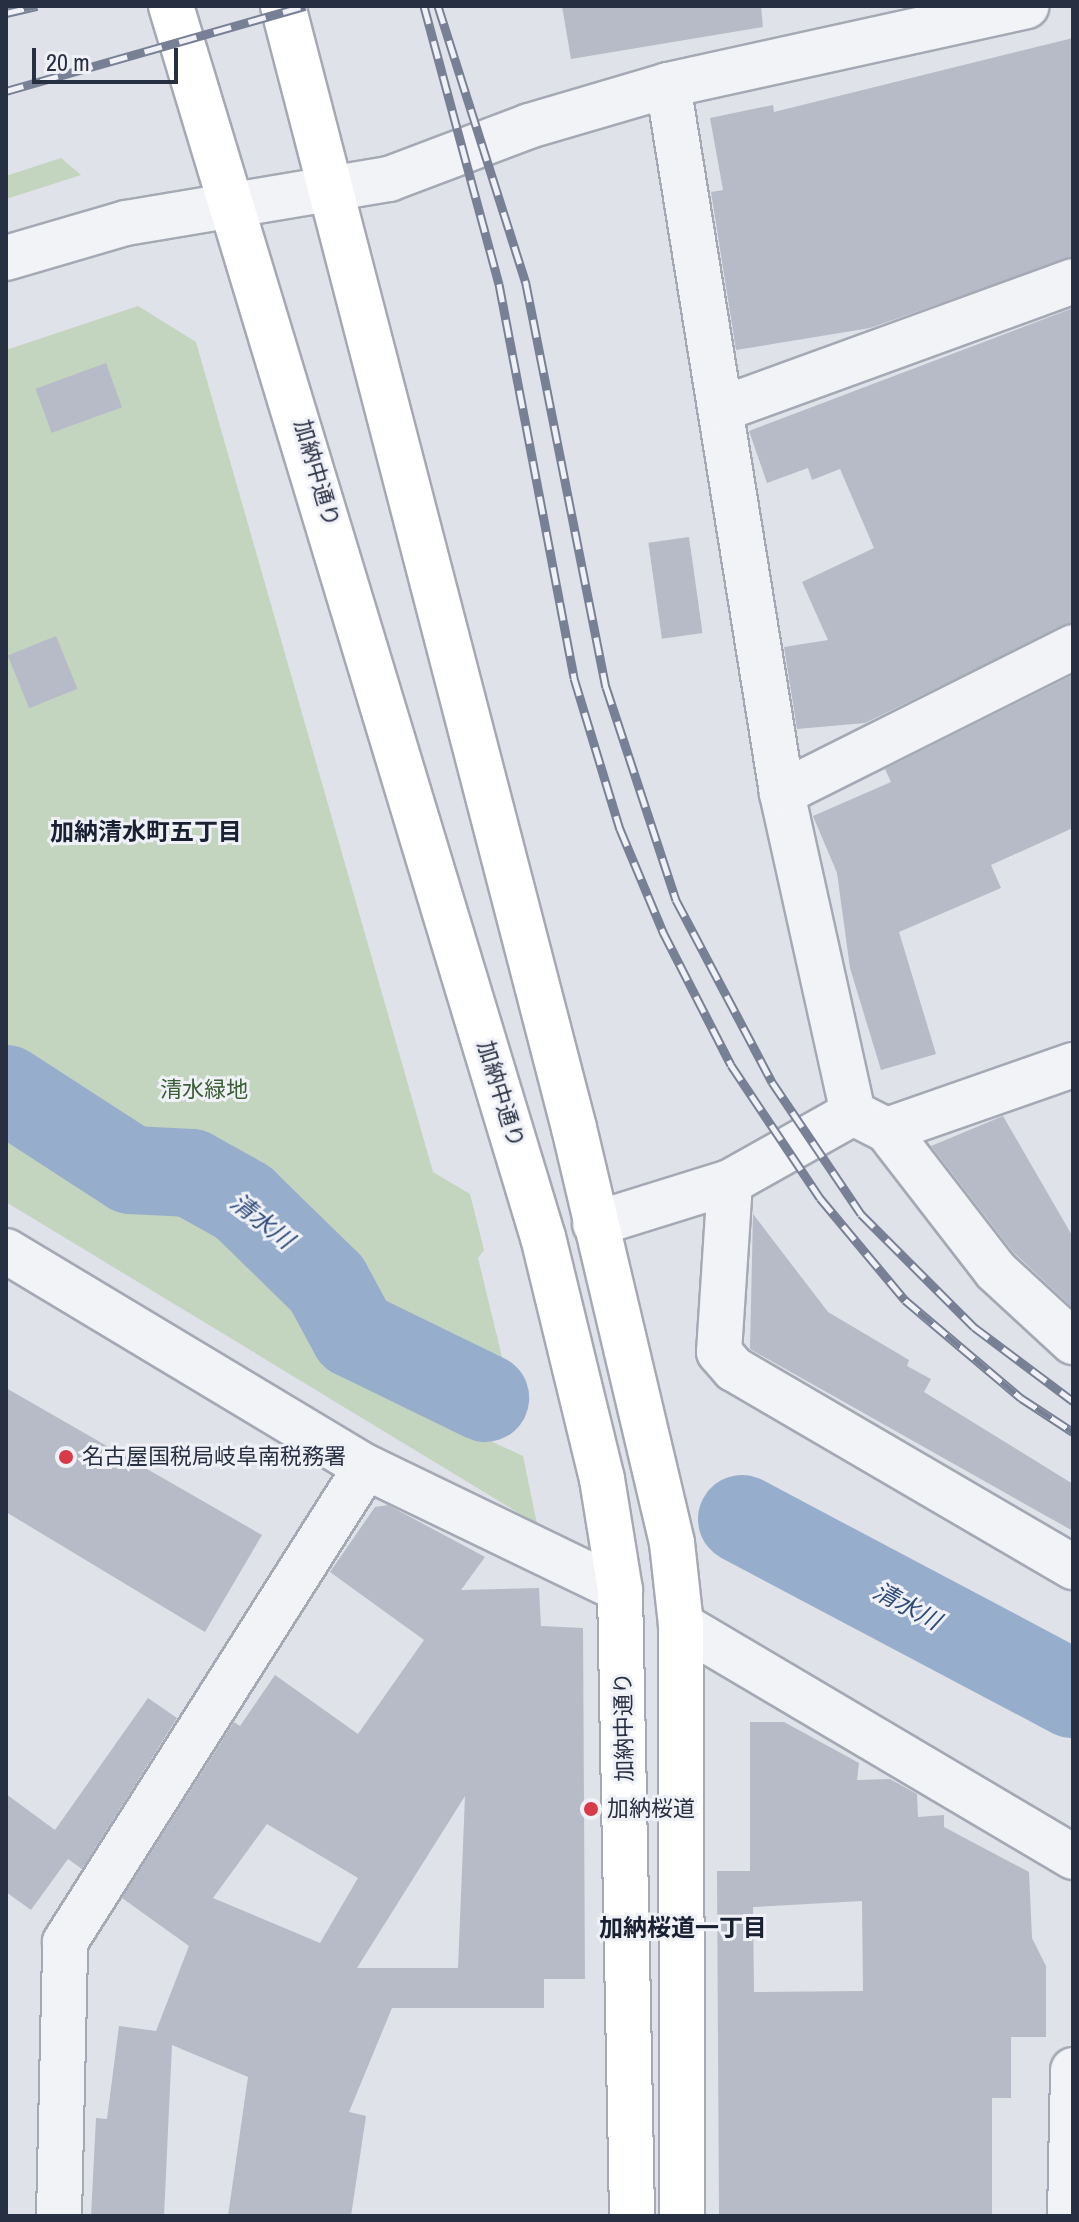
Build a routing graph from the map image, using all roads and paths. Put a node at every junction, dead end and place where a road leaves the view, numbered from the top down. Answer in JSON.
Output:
{"nodes":[{"id":1,"x":171,"y":6,"type":"edge"},
{"id":2,"x":283,"y":6,"type":"edge"},
{"id":3,"x":1026,"y":6,"type":"edge"},
{"id":4,"x":668,"y":85,"type":"junction"},
{"id":5,"x":332,"y":192,"type":"junction"},
{"id":6,"x":232,"y":207,"type":"junction"},
{"id":7,"x":6,"y":258,"type":"edge"},
{"id":8,"x":1073,"y":281,"type":"edge"},
{"id":9,"x":722,"y":409,"type":"junction"},
{"id":10,"x":1073,"y":647,"type":"edge"},
{"id":11,"x":782,"y":793,"type":"junction"},
{"id":12,"x":1073,"y":1065,"type":"edge"},
{"id":13,"x":870,"y":1121,"type":"junction"},
{"id":14,"x":730,"y":1182,"type":"junction"},
{"id":15,"x":595,"y":1224,"type":"junction"},
{"id":16,"x":6,"y":1251,"type":"edge"},
{"id":17,"x":1073,"y":1342,"type":"edge"},
{"id":18,"x":366,"y":1467,"type":"junction"},
{"id":19,"x":1073,"y":1567,"type":"edge"},
{"id":20,"x":620,"y":1590,"type":"junction"},
{"id":21,"x":681,"y":1625,"type":"junction"},
{"id":22,"x":1073,"y":1857,"type":"edge"},
{"id":23,"x":1073,"y":2070,"type":"edge"},
{"id":24,"x":59,"y":2216,"type":"edge"},
{"id":25,"x":632,"y":2216,"type":"edge"},
{"id":26,"x":682,"y":2216,"type":"edge"},
{"id":27,"x":1070,"y":2216,"type":"edge"}],
"edges":[{"from":1,"to":6,"type":"highway","name":"加納中通り"},
{"from":2,"to":5,"type":"highway"},
{"from":3,"to":4,"type":"street"},
{"from":4,"to":5,"type":"street"},
{"from":4,"to":9,"type":"street"},
{"from":5,"to":6,"type":"street"},
{"from":5,"to":15,"type":"highway"},
{"from":6,"to":7,"type":"street"},
{"from":6,"to":20,"type":"highway","name":"加納中通り"},
{"from":8,"to":9,"type":"street"},
{"from":9,"to":11,"type":"street"},
{"from":10,"to":11,"type":"street"},
{"from":11,"to":13,"type":"street"},
{"from":12,"to":13,"type":"street"},
{"from":13,"to":14,"type":"street"},
{"from":13,"to":17,"type":"street"},
{"from":14,"to":15,"type":"street"},
{"from":14,"to":19,"type":"street"},
{"from":15,"to":21,"type":"highway"},
{"from":16,"to":18,"type":"street"},
{"from":18,"to":20,"type":"street"},
{"from":18,"to":24,"type":"street"},
{"from":20,"to":25,"type":"highway","name":"加納中通り"},
{"from":21,"to":22,"type":"street"},
{"from":21,"to":26,"type":"highway"},
{"from":23,"to":27,"type":"street"}]}
